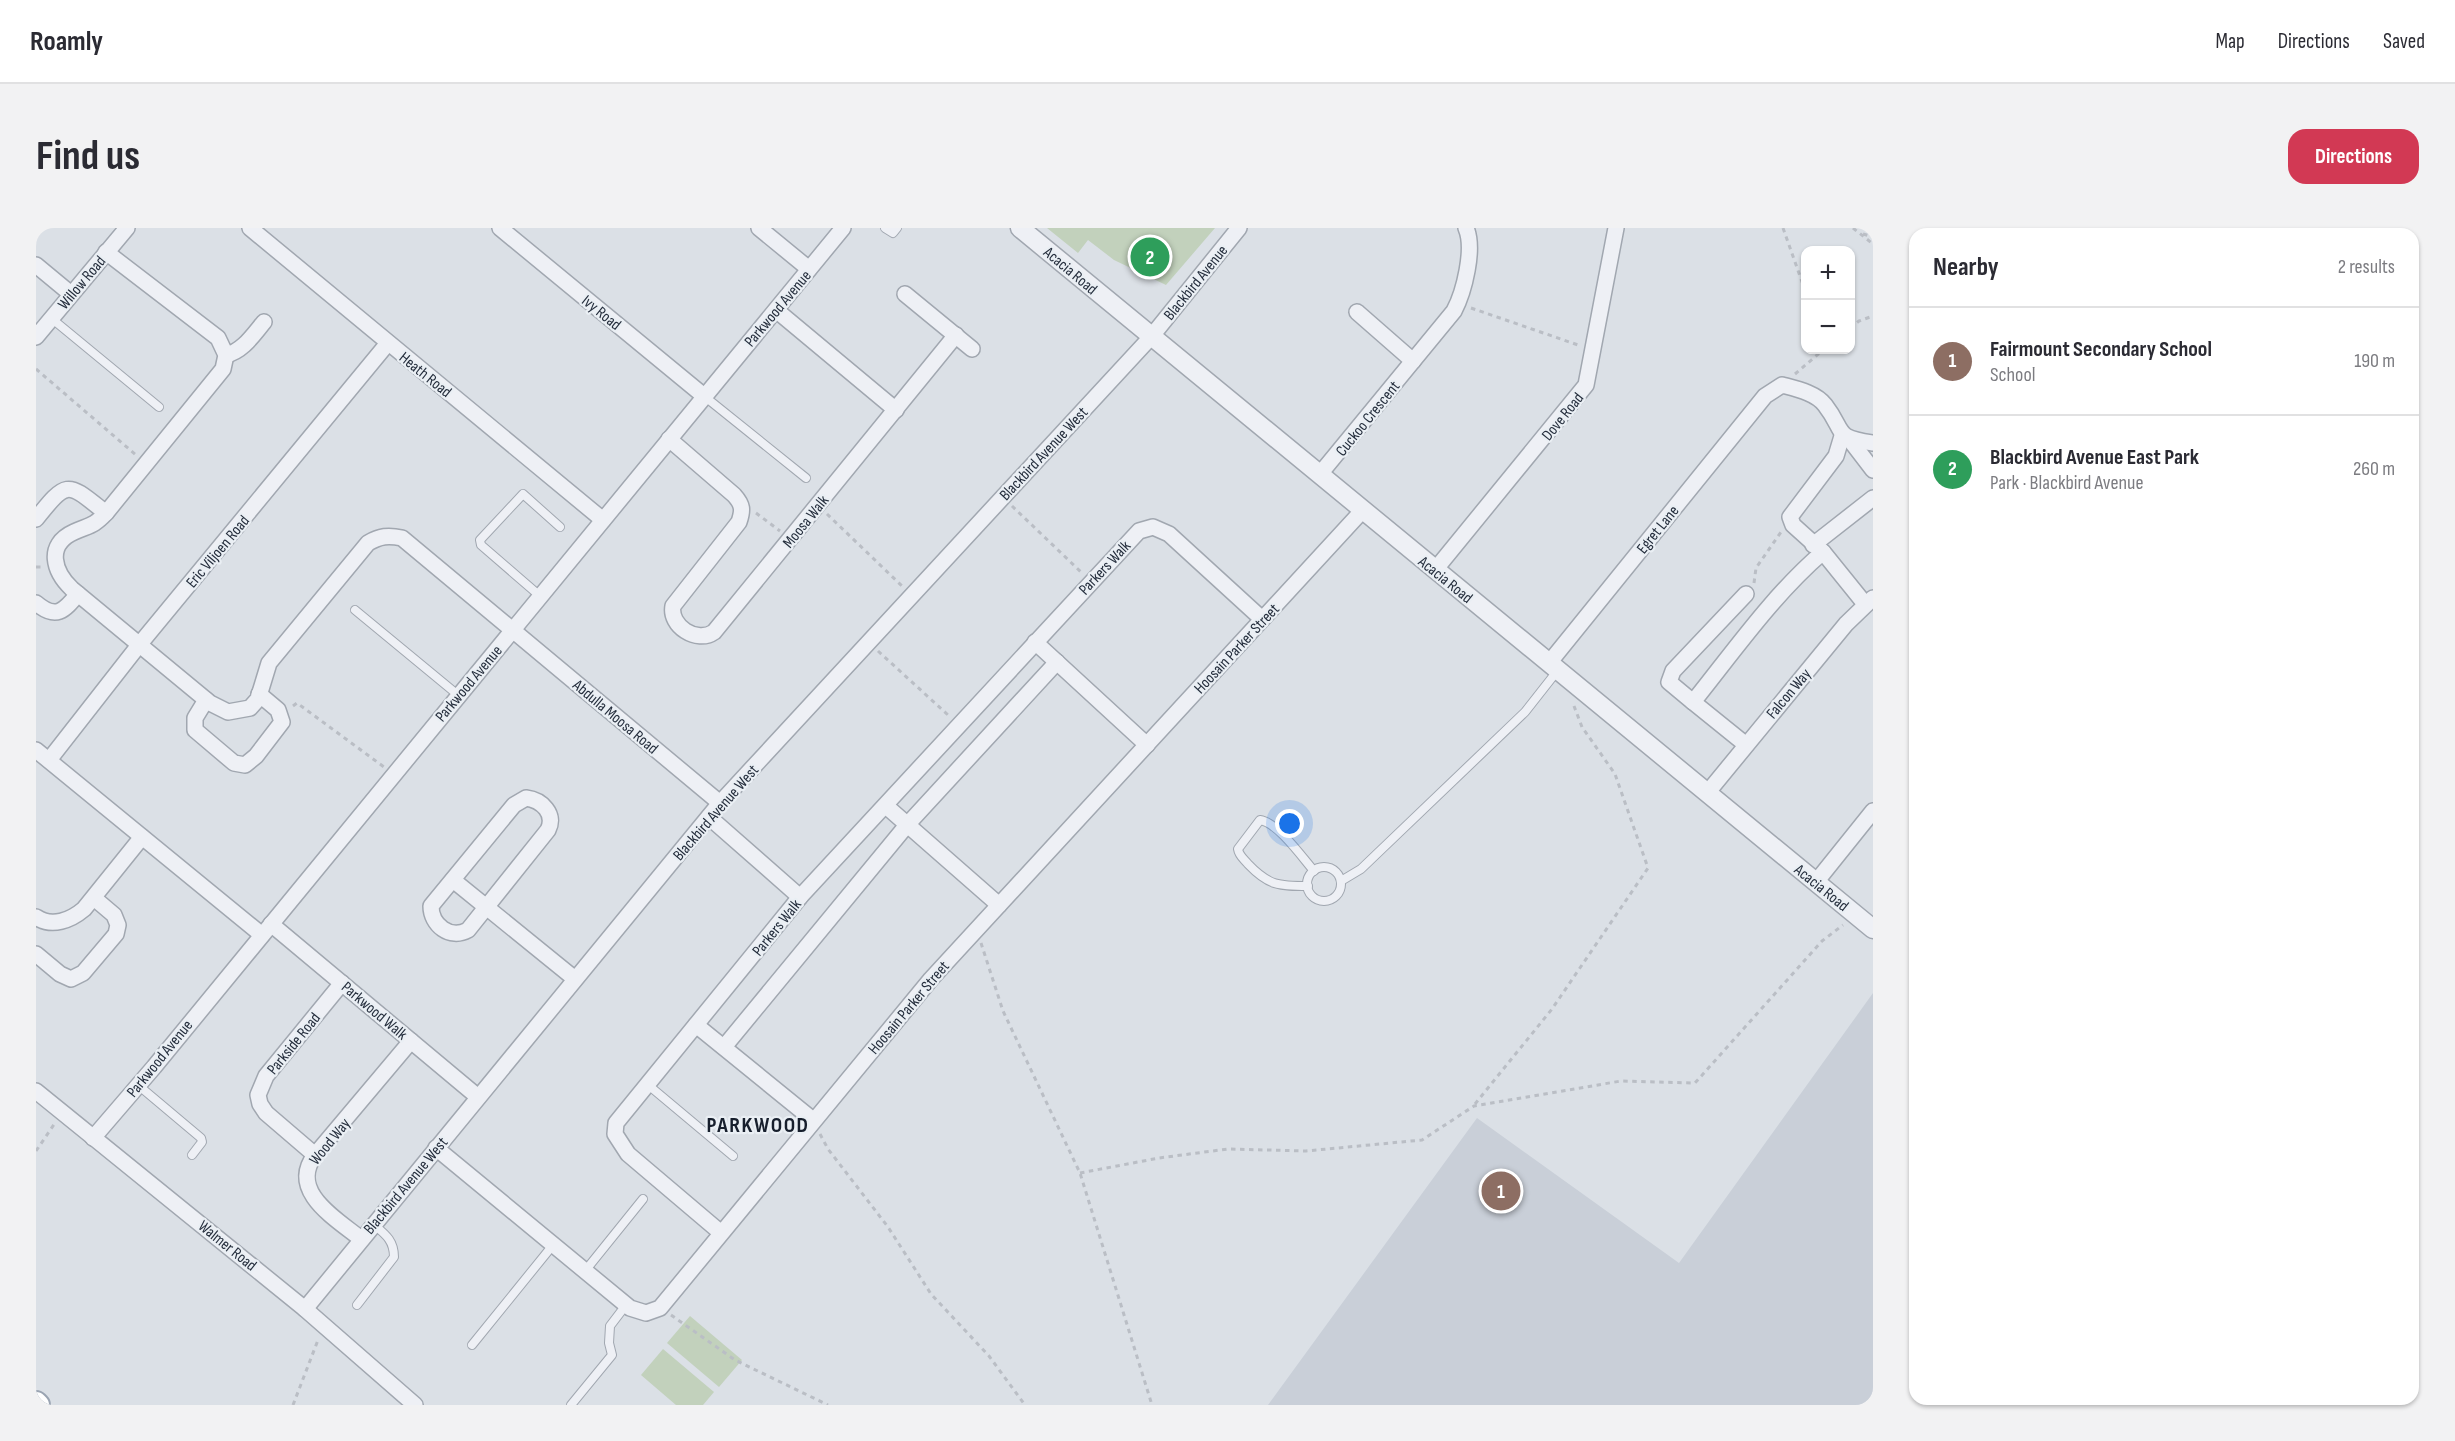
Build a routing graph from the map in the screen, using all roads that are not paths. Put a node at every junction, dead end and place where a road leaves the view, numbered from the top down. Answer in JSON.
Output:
{"nodes":[{"id":1,"x":126,"y":228,"type":"edge"},
{"id":2,"x":250,"y":228,"type":"edge"},
{"id":3,"x":500,"y":228,"type":"edge"},
{"id":4,"x":759,"y":228,"type":"edge"},
{"id":5,"x":843,"y":228,"type":"edge"},
{"id":6,"x":885,"y":228,"type":"edge"},
{"id":7,"x":897,"y":228,"type":"edge"},
{"id":8,"x":1020,"y":228,"type":"edge"},
{"id":9,"x":1239,"y":228,"type":"edge"},
{"id":10,"x":1466,"y":228,"type":"edge"},
{"id":11,"x":1616,"y":228,"type":"edge"},
{"id":12,"x":106,"y":252,"type":"junction"},
{"id":13,"x":36,"y":265,"type":"edge"},
{"id":14,"x":809,"y":269,"type":"junction"},
{"id":15,"x":71,"y":294,"type":"junction"},
{"id":16,"x":905,"y":294,"type":"dead end"},
{"id":17,"x":776,"y":310,"type":"junction"},
{"id":18,"x":1358,"y":312,"type":"dead end"},
{"id":19,"x":51,"y":318,"type":"junction"},
{"id":20,"x":264,"y":322,"type":"dead end"},
{"id":21,"x":956,"y":335,"type":"junction"},
{"id":22,"x":36,"y":337,"type":"edge"},
{"id":23,"x":1151,"y":337,"type":"junction"},
{"id":24,"x":388,"y":343,"type":"junction"},
{"id":25,"x":972,"y":349,"type":"dead end"},
{"id":26,"x":226,"y":355,"type":"junction"},
{"id":27,"x":1413,"y":361,"type":"junction"},
{"id":28,"x":704,"y":396,"type":"junction"},
{"id":29,"x":159,"y":407,"type":"dead end"},
{"id":30,"x":896,"y":410,"type":"junction"},
{"id":31,"x":1846,"y":438,"type":"junction"},
{"id":32,"x":669,"y":439,"type":"junction"},
{"id":33,"x":1873,"y":443,"type":"edge"},
{"id":34,"x":1873,"y":470,"type":"edge"},
{"id":35,"x":1320,"y":474,"type":"junction"},
{"id":36,"x":807,"y":478,"type":"dead end"},
{"id":37,"x":1873,"y":498,"type":"edge"},
{"id":38,"x":1363,"y":510,"type":"junction"},
{"id":39,"x":106,"y":513,"type":"junction"},
{"id":40,"x":36,"y":519,"type":"edge"},
{"id":41,"x":603,"y":520,"type":"junction"},
{"id":42,"x":560,"y":526,"type":"dead end"},
{"id":43,"x":1818,"y":548,"type":"junction"},
{"id":44,"x":1435,"y":570,"type":"junction"},
{"id":45,"x":78,"y":594,"type":"junction"},
{"id":46,"x":1746,"y":594,"type":"road end"},
{"id":47,"x":540,"y":596,"type":"junction"},
{"id":48,"x":1869,"y":601,"type":"edge"},
{"id":49,"x":36,"y":603,"type":"edge"},
{"id":50,"x":355,"y":610,"type":"dead end"},
{"id":51,"x":1262,"y":619,"type":"junction"},
{"id":52,"x":513,"y":629,"type":"junction"},
{"id":53,"x":1035,"y":642,"type":"junction"},
{"id":54,"x":139,"y":645,"type":"junction"},
{"id":55,"x":1057,"y":662,"type":"junction"},
{"id":56,"x":1554,"y":667,"type":"junction"},
{"id":57,"x":260,"y":694,"type":"junction"},
{"id":58,"x":458,"y":695,"type":"junction"},
{"id":59,"x":206,"y":700,"type":"junction"},
{"id":60,"x":1693,"y":702,"type":"junction"},
{"id":61,"x":1745,"y":744,"type":"junction"},
{"id":62,"x":1147,"y":745,"type":"junction"},
{"id":63,"x":36,"y":750,"type":"edge"},
{"id":64,"x":49,"y":760,"type":"junction"},
{"id":65,"x":1708,"y":792,"type":"junction"},
{"id":66,"x":720,"y":803,"type":"junction"},
{"id":67,"x":886,"y":806,"type":"junction"},
{"id":68,"x":1873,"y":811,"type":"edge"},
{"id":69,"x":708,"y":817,"type":"junction"},
{"id":70,"x":907,"y":825,"type":"junction"},
{"id":71,"x":142,"y":837,"type":"junction"},
{"id":72,"x":1314,"y":871,"type":"junction"},
{"id":73,"x":453,"y":880,"type":"junction"},
{"id":74,"x":1341,"y":881,"type":"junction"},
{"id":75,"x":1816,"y":882,"type":"junction"},
{"id":76,"x":1308,"y":886,"type":"junction"},
{"id":77,"x":800,"y":897,"type":"junction"},
{"id":78,"x":94,"y":898,"type":"junction"},
{"id":79,"x":999,"y":905,"type":"junction"},
{"id":80,"x":488,"y":908,"type":"junction"},
{"id":81,"x":36,"y":917,"type":"edge"},
{"id":82,"x":266,"y":929,"type":"junction"},
{"id":83,"x":1873,"y":929,"type":"edge"},
{"id":84,"x":36,"y":954,"type":"edge"},
{"id":85,"x":575,"y":979,"type":"junction"},
{"id":86,"x":342,"y":983,"type":"junction"},
{"id":87,"x":696,"y":1025,"type":"junction"},
{"id":88,"x":411,"y":1041,"type":"junction"},
{"id":89,"x":724,"y":1047,"type":"junction"},
{"id":90,"x":647,"y":1084,"type":"junction"},
{"id":91,"x":138,"y":1085,"type":"junction"},
{"id":92,"x":36,"y":1091,"type":"edge"},
{"id":93,"x":478,"y":1097,"type":"junction"},
{"id":94,"x":813,"y":1120,"type":"junction"},
{"id":95,"x":93,"y":1138,"type":"junction"},
{"id":96,"x":436,"y":1148,"type":"junction"},
{"id":97,"x":192,"y":1155,"type":"dead end"},
{"id":98,"x":315,"y":1155,"type":"junction"},
{"id":99,"x":733,"y":1156,"type":"dead end"},
{"id":100,"x":643,"y":1199,"type":"dead end"},
{"id":101,"x":373,"y":1224,"type":"junction"},
{"id":102,"x":720,"y":1232,"type":"junction"},
{"id":103,"x":361,"y":1239,"type":"junction"},
{"id":104,"x":553,"y":1245,"type":"junction"},
{"id":105,"x":585,"y":1271,"type":"junction"},
{"id":106,"x":357,"y":1305,"type":"dead end"},
{"id":107,"x":626,"y":1305,"type":"junction"},
{"id":108,"x":305,"y":1309,"type":"junction"},
{"id":109,"x":472,"y":1345,"type":"dead end"},
{"id":110,"x":415,"y":1405,"type":"edge"},
{"id":111,"x":571,"y":1405,"type":"edge"}],
"edges":[{"from":1,"to":12,"type":"street","name":"Willow Road"},
{"from":2,"to":24,"type":"street","name":"Heath Road"},
{"from":3,"to":28,"type":"street","name":"Ivy Road"},
{"from":4,"to":14,"type":"street"},
{"from":5,"to":14,"type":"street","name":"Parkwood Avenue"},
{"from":6,"to":7,"type":"lane"},
{"from":8,"to":23,"type":"street","name":"Acacia Road"},
{"from":9,"to":23,"type":"street","name":"Blackbird Avenue"},
{"from":10,"to":27,"type":"street","name":"Cuckoo Crescent"},
{"from":11,"to":44,"type":"street","name":"Dove Road"},
{"from":12,"to":15,"type":"street","name":"Willow Road"},
{"from":12,"to":26,"type":"street"},
{"from":13,"to":15,"type":"street"},
{"from":14,"to":17,"type":"street","name":"Parkwood Avenue"},
{"from":15,"to":19,"type":"street","name":"Willow Road"},
{"from":16,"to":21,"type":"street"},
{"from":17,"to":28,"type":"street","name":"Parkwood Avenue"},
{"from":17,"to":30,"type":"street"},
{"from":18,"to":27,"type":"street"},
{"from":19,"to":22,"type":"street","name":"Willow Road"},
{"from":19,"to":29,"type":"lane"},
{"from":20,"to":26,"type":"street"},
{"from":21,"to":25,"type":"street"},
{"from":21,"to":30,"type":"street","name":"Moosa Walk"},
{"from":23,"to":35,"type":"street","name":"Acacia Road"},
{"from":23,"to":66,"type":"street","name":"Blackbird Avenue West"},
{"from":24,"to":41,"type":"street","name":"Heath Road"},
{"from":24,"to":54,"type":"street","name":"Eric Viljoen Road"},
{"from":26,"to":39,"type":"street"},
{"from":27,"to":35,"type":"street","name":"Cuckoo Crescent"},
{"from":28,"to":32,"type":"street","name":"Parkwood Avenue"},
{"from":28,"to":36,"type":"lane"},
{"from":30,"to":32,"type":"street","name":"Moosa Walk"},
{"from":31,"to":33,"type":"street"},
{"from":31,"to":34,"type":"street"},
{"from":31,"to":43,"type":"street"},
{"from":31,"to":56,"type":"street","name":"Egret Lane"},
{"from":32,"to":41,"type":"street","name":"Parkwood Avenue"},
{"from":35,"to":38,"type":"street","name":"Acacia Road"},
{"from":37,"to":43,"type":"street"},
{"from":38,"to":44,"type":"street","name":"Acacia Road"},
{"from":38,"to":51,"type":"street","name":"Hoosain Parker Street"},
{"from":39,"to":40,"type":"street"},
{"from":39,"to":45,"type":"street"},
{"from":41,"to":47,"type":"street","name":"Parkwood Avenue"},
{"from":42,"to":47,"type":"lane"},
{"from":43,"to":48,"type":"street"},
{"from":43,"to":60,"type":"street"},
{"from":44,"to":56,"type":"street","name":"Acacia Road"},
{"from":45,"to":49,"type":"street"},
{"from":45,"to":54,"type":"street"},
{"from":46,"to":60,"type":"street"},
{"from":47,"to":52,"type":"street","name":"Parkwood Avenue"},
{"from":48,"to":61,"type":"street","name":"Falcon Way"},
{"from":50,"to":58,"type":"lane"},
{"from":51,"to":53,"type":"street","name":"Parkers Walk"},
{"from":51,"to":62,"type":"street","name":"Hoosain Parker Street"},
{"from":52,"to":57,"type":"street","name":"Abdulla Moosa Road"},
{"from":52,"to":58,"type":"street","name":"Parkwood Avenue"},
{"from":52,"to":66,"type":"street","name":"Abdulla Moosa Road"},
{"from":53,"to":55,"type":"street"},
{"from":53,"to":67,"type":"street","name":"Parkers Walk"},
{"from":54,"to":59,"type":"street"},
{"from":54,"to":64,"type":"street","name":"Eric Viljoen Road"},
{"from":55,"to":62,"type":"street"},
{"from":55,"to":70,"type":"street"},
{"from":56,"to":65,"type":"street","name":"Acacia Road"},
{"from":56,"to":74,"type":"lane"},
{"from":57,"to":59,"type":"street"},
{"from":57,"to":59,"type":"street"},
{"from":58,"to":82,"type":"street","name":"Parkwood Avenue"},
{"from":60,"to":61,"type":"street"},
{"from":61,"to":65,"type":"street","name":"Falcon Way"},
{"from":62,"to":79,"type":"street","name":"Hoosain Parker Street"},
{"from":63,"to":64,"type":"street"},
{"from":64,"to":71,"type":"street"},
{"from":65,"to":75,"type":"street","name":"Acacia Road"},
{"from":66,"to":69,"type":"street","name":"Blackbird Avenue West"},
{"from":67,"to":70,"type":"street"},
{"from":67,"to":77,"type":"street","name":"Parkers Walk"},
{"from":68,"to":75,"type":"street"},
{"from":69,"to":77,"type":"street"},
{"from":69,"to":85,"type":"street","name":"Blackbird Avenue West"},
{"from":70,"to":79,"type":"street"},
{"from":70,"to":89,"type":"street"},
{"from":71,"to":78,"type":"street"},
{"from":71,"to":82,"type":"street"},
{"from":72,"to":74,"type":"lane"},
{"from":72,"to":76,"type":"lane"},
{"from":72,"to":76,"type":"lane"},
{"from":73,"to":80,"type":"street"},
{"from":73,"to":80,"type":"street"},
{"from":73,"to":80,"type":"street"},
{"from":74,"to":76,"type":"lane"},
{"from":75,"to":83,"type":"street","name":"Acacia Road"},
{"from":77,"to":87,"type":"street","name":"Parkers Walk"},
{"from":78,"to":81,"type":"street"},
{"from":78,"to":84,"type":"street"},
{"from":79,"to":94,"type":"street","name":"Hoosain Parker Street"},
{"from":80,"to":85,"type":"street"},
{"from":82,"to":86,"type":"street","name":"Parkwood Walk"},
{"from":82,"to":91,"type":"street","name":"Parkwood Avenue"},
{"from":85,"to":93,"type":"street","name":"Blackbird Avenue West"},
{"from":86,"to":88,"type":"street","name":"Parkwood Walk"},
{"from":86,"to":98,"type":"street","name":"Parkside Road"},
{"from":87,"to":89,"type":"street"},
{"from":87,"to":90,"type":"street","name":"Parkers Walk"},
{"from":88,"to":93,"type":"street","name":"Parkwood Walk"},
{"from":88,"to":98,"type":"street","name":"Wood Way"},
{"from":89,"to":94,"type":"street"},
{"from":90,"to":99,"type":"lane"},
{"from":90,"to":102,"type":"street","name":"Parkers Walk"},
{"from":91,"to":95,"type":"street","name":"Parkwood Avenue"},
{"from":91,"to":97,"type":"lane"},
{"from":92,"to":95,"type":"street","name":"Walmer Road"},
{"from":93,"to":96,"type":"street","name":"Blackbird Avenue West"},
{"from":94,"to":102,"type":"street","name":"Hoosain Parker Street"},
{"from":95,"to":108,"type":"street","name":"Walmer Road"},
{"from":96,"to":101,"type":"street","name":"Blackbird Avenue West"},
{"from":96,"to":104,"type":"street"},
{"from":98,"to":103,"type":"street","name":"Wood Way"},
{"from":100,"to":105,"type":"lane"},
{"from":101,"to":103,"type":"street","name":"Blackbird Avenue West"},
{"from":101,"to":106,"type":"lane"},
{"from":102,"to":107,"type":"street","name":"Hoosain Parker Street"},
{"from":103,"to":108,"type":"street","name":"Blackbird Avenue West"},
{"from":104,"to":105,"type":"street"},
{"from":104,"to":109,"type":"lane"},
{"from":105,"to":107,"type":"street"},
{"from":107,"to":111,"type":"lane"},
{"from":108,"to":110,"type":"street","name":"Walmer Road"}]}
